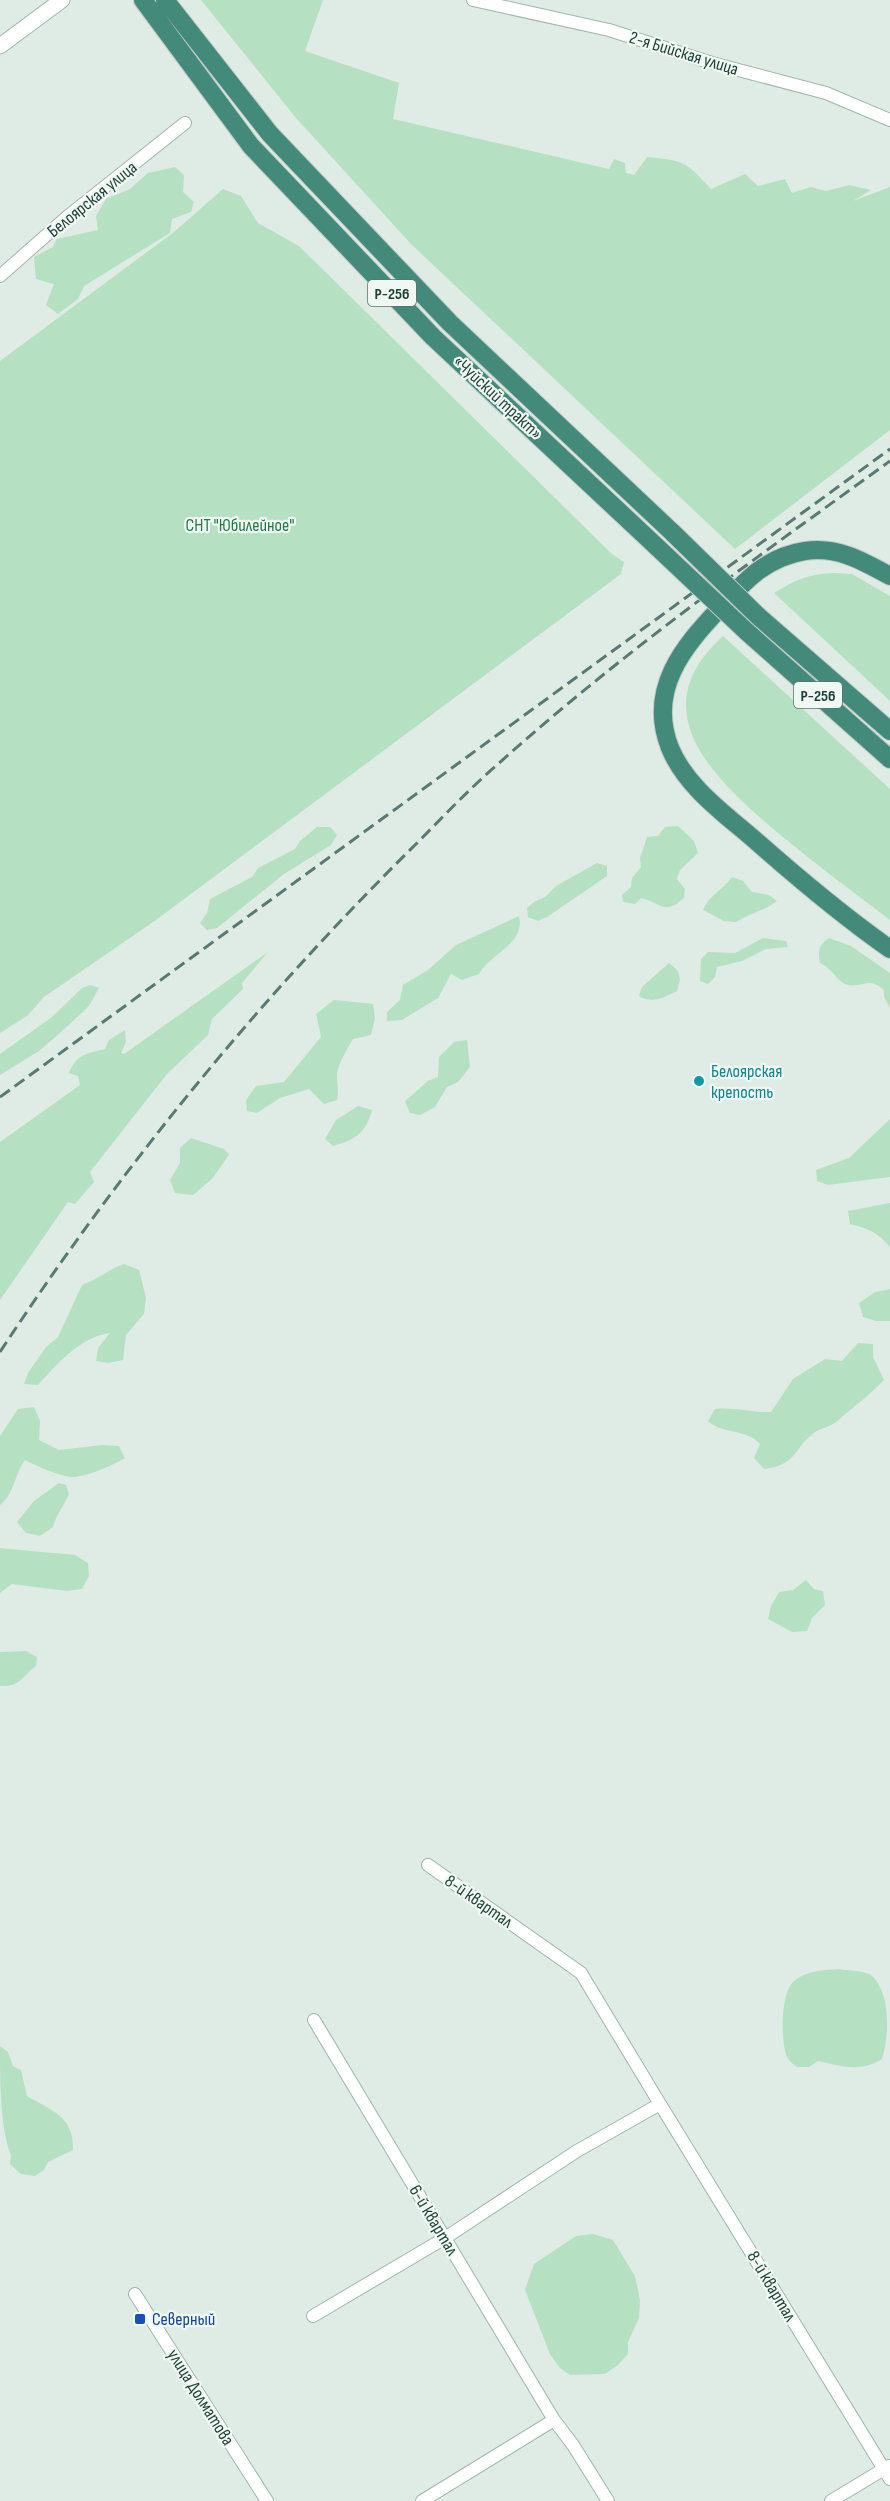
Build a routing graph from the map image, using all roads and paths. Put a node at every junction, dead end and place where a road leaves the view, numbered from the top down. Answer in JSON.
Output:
{"nodes":[{"id":1,"x":62,"y":0,"type":"edge"},
{"id":2,"x":135,"y":0,"type":"edge"},
{"id":3,"x":473,"y":0,"type":"edge"},
{"id":4,"x":168,"y":3,"type":"edge"},
{"id":5,"x":148,"y":7,"type":"edge"},
{"id":6,"x":0,"y":46,"type":"edge"},
{"id":7,"x":890,"y":120,"type":"edge"},
{"id":8,"x":185,"y":123,"type":"dead end"},
{"id":9,"x":0,"y":276,"type":"edge"},
{"id":10,"x":890,"y":576,"type":"edge"},
{"id":11,"x":890,"y":731,"type":"edge"},
{"id":12,"x":890,"y":759,"type":"edge"},
{"id":13,"x":890,"y":949,"type":"edge"},
{"id":14,"x":428,"y":1865,"type":"dead end"},
{"id":15,"x":314,"y":2020,"type":"dead end"},
{"id":16,"x":660,"y":2104,"type":"junction"},
{"id":17,"x":445,"y":2238,"type":"junction"},
{"id":18,"x":135,"y":2294,"type":"dead end"},
{"id":19,"x":313,"y":2316,"type":"dead end"},
{"id":20,"x":554,"y":2420,"type":"junction"},
{"id":21,"x":888,"y":2471,"type":"edge"},
{"id":22,"x":267,"y":2501,"type":"edge"},
{"id":23,"x":422,"y":2501,"type":"edge"},
{"id":24,"x":608,"y":2501,"type":"edge"},
{"id":25,"x":831,"y":2501,"type":"edge"}],
"edges":[{"from":1,"to":6,"type":"street"},
{"from":2,"to":5,"type":"street"},
{"from":3,"to":7,"type":"street","name":"2-я Бийская улица"},
{"from":4,"to":11,"type":"highway","name":"«Чуйский тракт»","number":"Р-256","bridge":true},
{"from":5,"to":12,"type":"highway","name":"«Чуйский тракт»","number":"Р-256","bridge":true},
{"from":8,"to":9,"type":"street","name":"Белоярская улица"},
{"from":10,"to":13,"type":"highway"},
{"from":14,"to":16,"type":"street","name":"8-й квартал"},
{"from":15,"to":17,"type":"street","name":"6-й квартал"},
{"from":16,"to":17,"type":"street"},
{"from":16,"to":21,"type":"street","name":"8-й квартал"},
{"from":17,"to":19,"type":"street"},
{"from":17,"to":20,"type":"street","name":"6-й квартал"},
{"from":18,"to":22,"type":"street","name":"улица Долматова"},
{"from":20,"to":23,"type":"street"},
{"from":20,"to":24,"type":"street","name":"6-й квартал"},
{"from":21,"to":25,"type":"street"}]}
